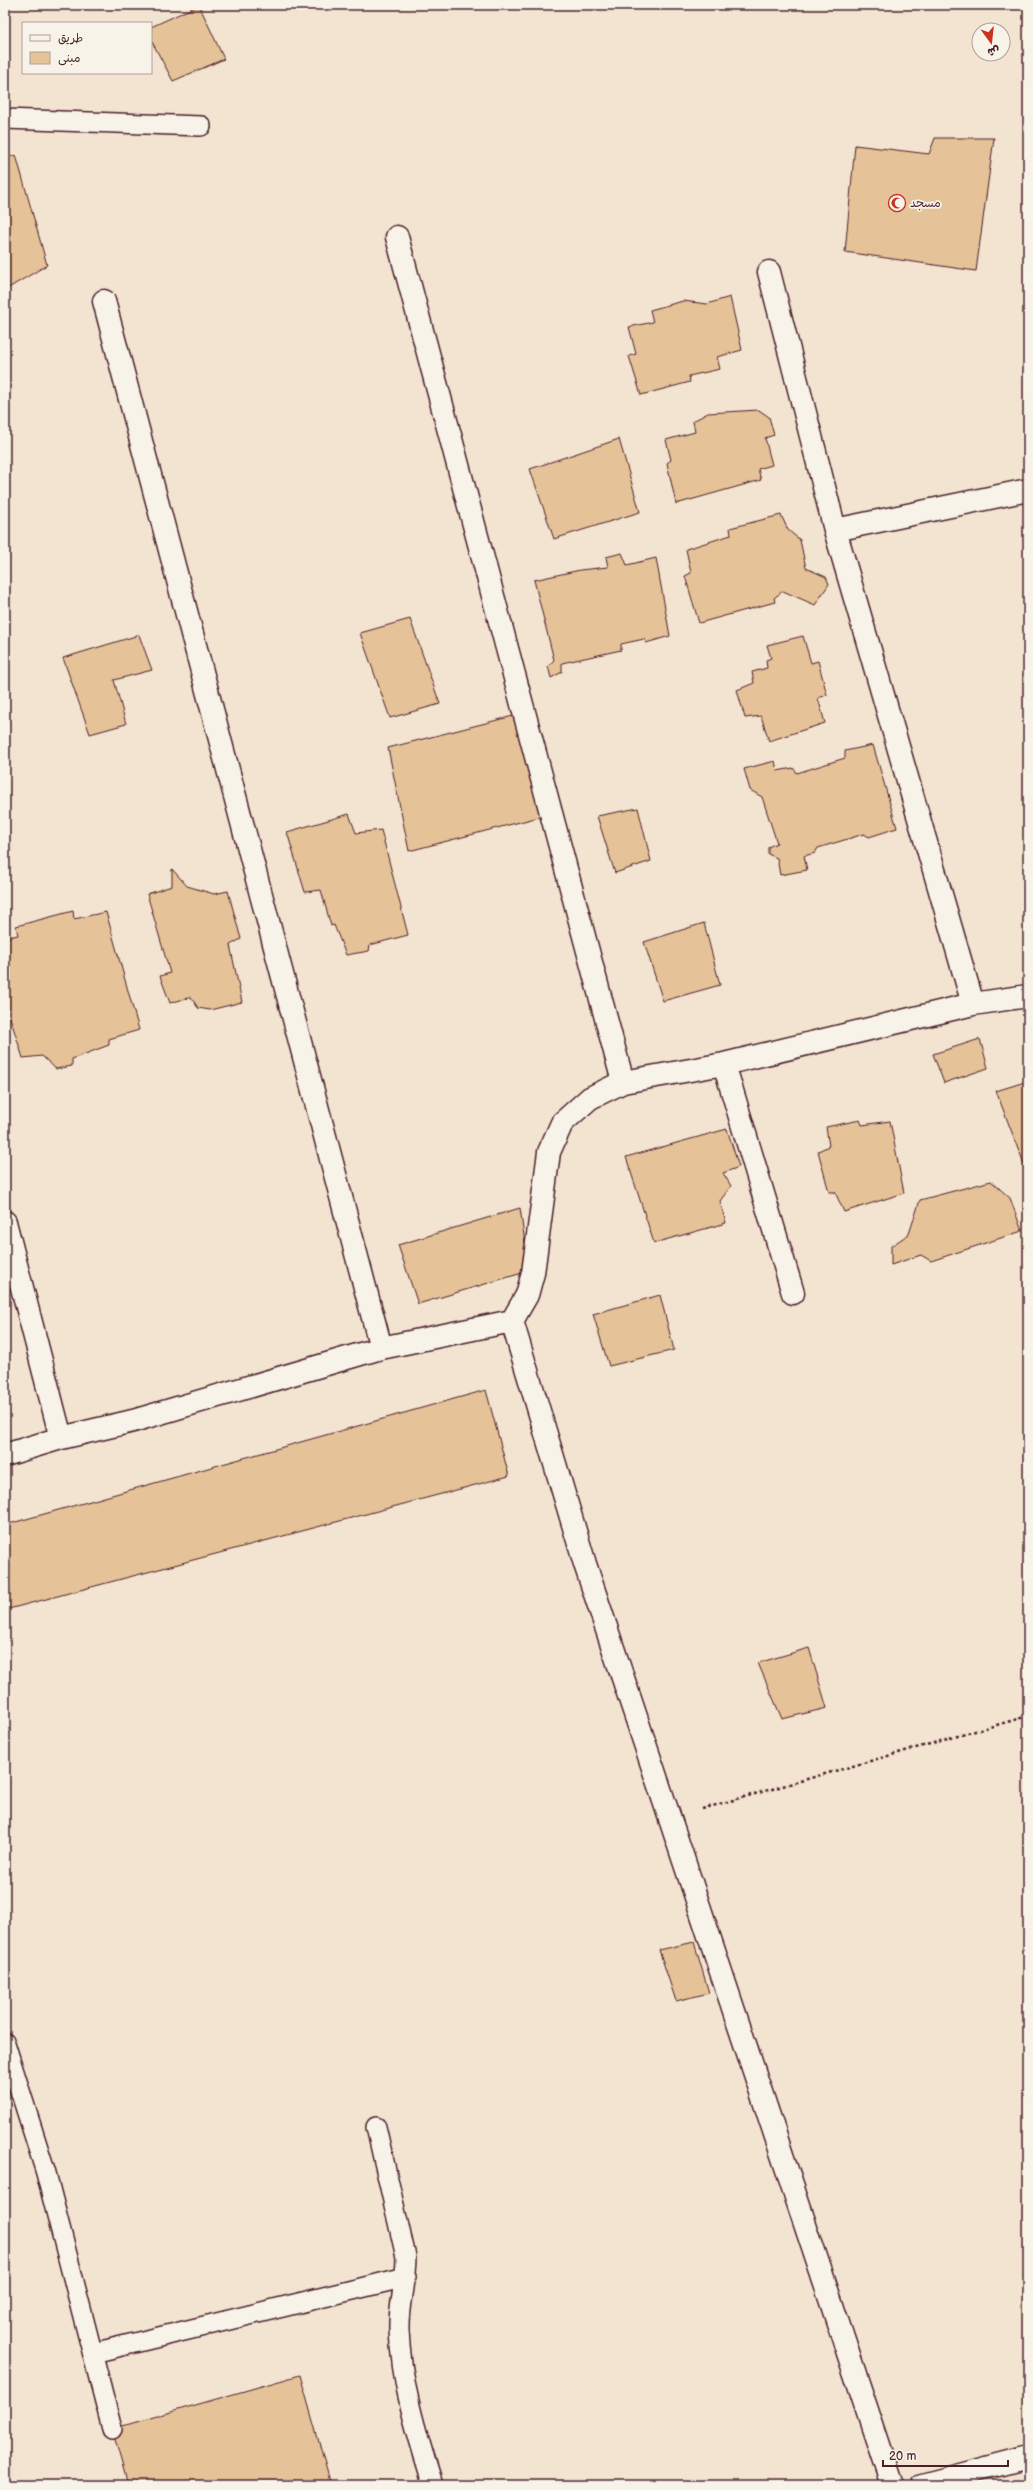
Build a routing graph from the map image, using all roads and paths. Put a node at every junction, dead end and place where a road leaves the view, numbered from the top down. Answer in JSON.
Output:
{"nodes":[{"id":1,"x":5,"y":119,"type":"edge"},
{"id":2,"x":201,"y":126,"type":"dead end"},
{"id":3,"x":397,"y":237,"type":"dead end"},
{"id":4,"x":769,"y":272,"type":"dead end"},
{"id":5,"x":104,"y":301,"type":"dead end"},
{"id":6,"x":1028,"y":490,"type":"edge"},
{"id":7,"x":835,"y":530,"type":"junction"},
{"id":8,"x":1028,"y":996,"type":"edge"},
{"id":9,"x":973,"y":1004,"type":"junction"},
{"id":10,"x":724,"y":1064,"type":"junction"},
{"id":11,"x":623,"y":1082,"type":"junction"},
{"id":12,"x":5,"y":1222,"type":"edge"},
{"id":13,"x":793,"y":1293,"type":"dead end"},
{"id":14,"x":512,"y":1320,"type":"junction"},
{"id":15,"x":381,"y":1348,"type":"junction"},
{"id":16,"x":61,"y":1438,"type":"junction"},
{"id":17,"x":5,"y":1454,"type":"edge"},
{"id":18,"x":1028,"y":1716,"type":"edge"},
{"id":19,"x":670,"y":1818,"type":"junction"},
{"id":20,"x":5,"y":2043,"type":"edge"},
{"id":21,"x":376,"y":2127,"type":"dead end"},
{"id":22,"x":406,"y":2278,"type":"junction"},
{"id":23,"x":93,"y":2353,"type":"junction"},
{"id":24,"x":112,"y":2429,"type":"dead end"},
{"id":25,"x":1028,"y":2457,"type":"edge"},
{"id":26,"x":433,"y":2485,"type":"edge"},
{"id":27,"x":892,"y":2485,"type":"edge"},
{"id":28,"x":922,"y":2485,"type":"edge"}],
"edges":[{"from":1,"to":2,"type":"lane"},
{"from":3,"to":11,"type":"street"},
{"from":4,"to":7,"type":"street"},
{"from":5,"to":15,"type":"street"},
{"from":6,"to":7,"type":"street"},
{"from":7,"to":9,"type":"street"},
{"from":8,"to":9,"type":"street"},
{"from":9,"to":10,"type":"street"},
{"from":10,"to":11,"type":"street"},
{"from":10,"to":13,"type":"street"},
{"from":11,"to":14,"type":"street"},
{"from":12,"to":16,"type":"street"},
{"from":14,"to":15,"type":"street"},
{"from":14,"to":19,"type":"street"},
{"from":15,"to":16,"type":"street"},
{"from":16,"to":17,"type":"street"},
{"from":18,"to":19,"type":"path"},
{"from":19,"to":27,"type":"street"},
{"from":20,"to":23,"type":"lane"},
{"from":21,"to":22,"type":"lane"},
{"from":22,"to":23,"type":"lane"},
{"from":22,"to":26,"type":"lane"},
{"from":23,"to":24,"type":"lane"},
{"from":25,"to":28,"type":"street"}]}
